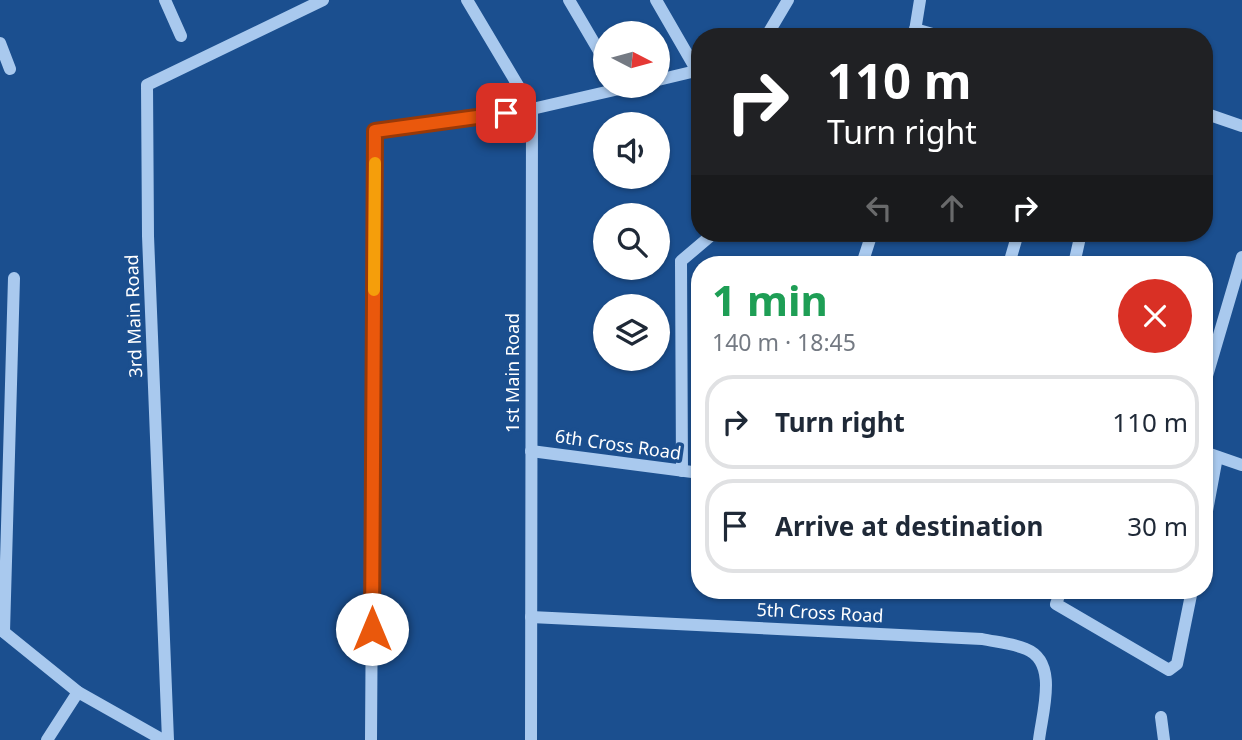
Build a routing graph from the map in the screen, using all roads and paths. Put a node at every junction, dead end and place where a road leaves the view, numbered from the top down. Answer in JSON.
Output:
{"nodes":[{"id":1,"x":165,"y":0,"type":"edge"},
{"id":2,"x":323,"y":0,"type":"edge"},
{"id":3,"x":467,"y":0,"type":"edge"},
{"id":4,"x":569,"y":0,"type":"edge"},
{"id":5,"x":656,"y":0,"type":"edge"},
{"id":6,"x":788,"y":0,"type":"edge"},
{"id":7,"x":920,"y":0,"type":"edge"},
{"id":8,"x":771,"y":28,"type":"edge"},
{"id":9,"x":915,"y":28,"type":"edge"},
{"id":10,"x":181,"y":36,"type":"dead end"},
{"id":11,"x":593,"y":41,"type":"edge"},
{"id":12,"x":0,"y":43,"type":"edge"},
{"id":13,"x":691,"y":58,"type":"edge"},
{"id":14,"x":10,"y":69,"type":"dead end"},
{"id":15,"x":691,"y":72,"type":"edge"},
{"id":16,"x":670,"y":77,"type":"edge"},
{"id":17,"x":593,"y":94,"type":"edge"},
{"id":18,"x":532,"y":109,"type":"junction"},
{"id":19,"x":1213,"y":116,"type":"edge"},
{"id":20,"x":1242,"y":126,"type":"edge"},
{"id":21,"x":703,"y":242,"type":"edge"},
{"id":22,"x":1242,"y":257,"type":"edge"},
{"id":23,"x":14,"y":278,"type":"dead end"},
{"id":24,"x":1213,"y":355,"type":"edge"},
{"id":25,"x":531,"y":451,"type":"junction"},
{"id":26,"x":1213,"y":455,"type":"edge"},
{"id":27,"x":1217,"y":457,"type":"junction"},
{"id":28,"x":1242,"y":465,"type":"edge"},
{"id":29,"x":682,"y":471,"type":"junction"},
{"id":30,"x":691,"y":472,"type":"edge"},
{"id":31,"x":1213,"y":479,"type":"edge"},
{"id":32,"x":1058,"y":599,"type":"edge"},
{"id":33,"x":1190,"y":599,"type":"edge"},
{"id":34,"x":531,"y":617,"type":"junction"},
{"id":35,"x":2,"y":631,"type":"edge"},
{"id":36,"x":78,"y":692,"type":"junction"},
{"id":37,"x":1161,"y":717,"type":"dead end"},
{"id":38,"x":47,"y":740,"type":"edge"},
{"id":39,"x":163,"y":740,"type":"edge"},
{"id":40,"x":168,"y":740,"type":"edge"},
{"id":41,"x":371,"y":740,"type":"edge"},
{"id":42,"x":531,"y":740,"type":"edge"},
{"id":43,"x":1039,"y":740,"type":"edge"},
{"id":44,"x":1164,"y":740,"type":"edge"}],
"edges":[{"from":1,"to":10,"type":"street"},
{"from":2,"to":40,"type":"street","name":"3rd Main Road"},
{"from":3,"to":18,"type":"street"},
{"from":4,"to":11,"type":"street"},
{"from":5,"to":13,"type":"street"},
{"from":6,"to":8,"type":"street"},
{"from":7,"to":9,"type":"street"},
{"from":12,"to":14,"type":"street"},
{"from":15,"to":16,"type":"street"},
{"from":17,"to":18,"type":"street"},
{"from":18,"to":25,"type":"street","name":"1st Main Road"},
{"from":18,"to":41,"type":"street"},
{"from":19,"to":20,"type":"street"},
{"from":21,"to":29,"type":"street"},
{"from":22,"to":24,"type":"street"},
{"from":23,"to":35,"type":"street"},
{"from":25,"to":29,"type":"street","name":"6th Cross Road"},
{"from":25,"to":34,"type":"street","name":"1st Main Road"},
{"from":26,"to":27,"type":"street"},
{"from":27,"to":28,"type":"street"},
{"from":27,"to":31,"type":"street"},
{"from":29,"to":30,"type":"street","name":"6th Cross Road"},
{"from":32,"to":33,"type":"street"},
{"from":34,"to":42,"type":"street","name":"1st Main Road"},
{"from":34,"to":43,"type":"street","name":"5th Cross Road"},
{"from":35,"to":36,"type":"street"},
{"from":36,"to":38,"type":"street"},
{"from":36,"to":39,"type":"street"},
{"from":37,"to":44,"type":"street"}]}
